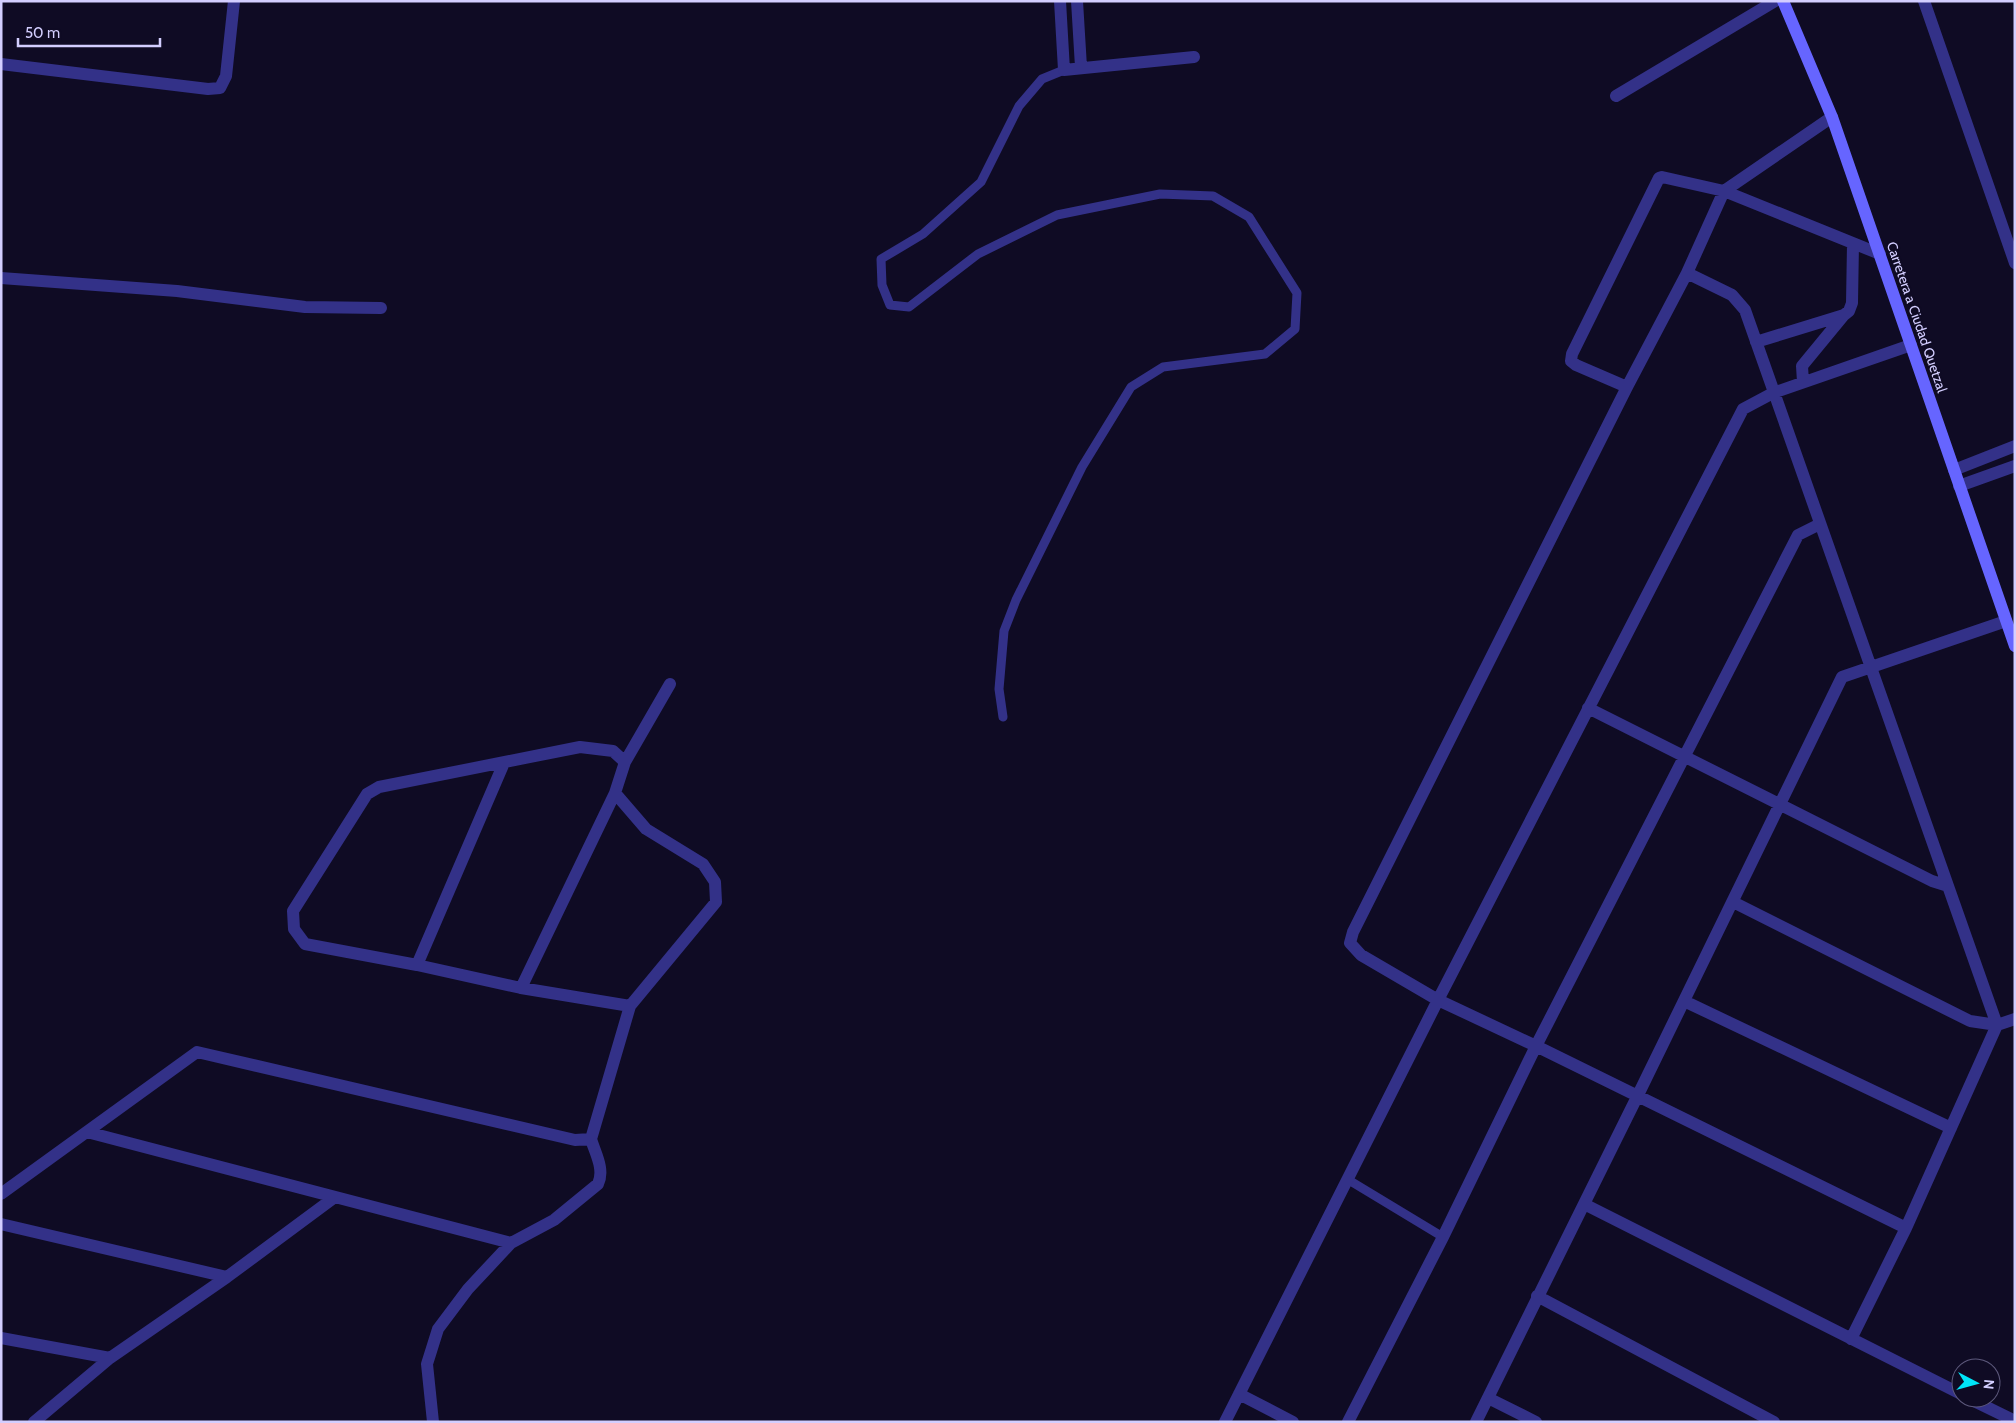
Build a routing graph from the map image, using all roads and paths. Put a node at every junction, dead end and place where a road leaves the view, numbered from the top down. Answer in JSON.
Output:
{"nodes":[{"id":1,"x":234,"y":1,"type":"edge"},
{"id":2,"x":1060,"y":1,"type":"edge"},
{"id":3,"x":1077,"y":1,"type":"edge"},
{"id":4,"x":1775,"y":1,"type":"edge"},
{"id":5,"x":1783,"y":1,"type":"edge"},
{"id":6,"x":1924,"y":1,"type":"edge"},
{"id":7,"x":1194,"y":57,"type":"dead end"},
{"id":8,"x":1,"y":64,"type":"edge"},
{"id":9,"x":1081,"y":67,"type":"junction"},
{"id":10,"x":1064,"y":70,"type":"junction"},
{"id":11,"x":1616,"y":96,"type":"dead end"},
{"id":12,"x":1832,"y":116,"type":"junction"},
{"id":13,"x":1724,"y":191,"type":"junction"},
{"id":14,"x":1853,"y":244,"type":"junction"},
{"id":15,"x":1880,"y":254,"type":"junction"},
{"id":16,"x":2015,"y":263,"type":"edge"},
{"id":17,"x":1688,"y":272,"type":"junction"},
{"id":18,"x":1,"y":278,"type":"edge"},
{"id":19,"x":381,"y":308,"type":"dead end"},
{"id":20,"x":1844,"y":315,"type":"junction"},
{"id":21,"x":1756,"y":342,"type":"junction"},
{"id":22,"x":1911,"y":345,"type":"junction"},
{"id":23,"x":1803,"y":382,"type":"junction"},
{"id":24,"x":1627,"y":386,"type":"junction"},
{"id":25,"x":1773,"y":393,"type":"junction"},
{"id":26,"x":2015,"y":446,"type":"edge"},
{"id":27,"x":2015,"y":466,"type":"edge"},
{"id":28,"x":1954,"y":470,"type":"junction"},
{"id":29,"x":1959,"y":486,"type":"junction"},
{"id":30,"x":1820,"y":524,"type":"junction"},
{"id":31,"x":2006,"y":621,"type":"junction"},
{"id":32,"x":2015,"y":646,"type":"edge"},
{"id":33,"x":1871,"y":666,"type":"junction"},
{"id":34,"x":670,"y":684,"type":"dead end"},
{"id":35,"x":1588,"y":708,"type":"junction"},
{"id":36,"x":1003,"y":717,"type":"dead end"},
{"id":37,"x":1684,"y":757,"type":"junction"},
{"id":38,"x":625,"y":762,"type":"junction"},
{"id":39,"x":504,"y":763,"type":"junction"},
{"id":40,"x":615,"y":793,"type":"junction"},
{"id":41,"x":1780,"y":805,"type":"junction"},
{"id":42,"x":1948,"y":886,"type":"junction"},
{"id":43,"x":1733,"y":902,"type":"junction"},
{"id":44,"x":417,"y":964,"type":"junction"},
{"id":45,"x":521,"y":988,"type":"junction"},
{"id":46,"x":1438,"y":1000,"type":"junction"},
{"id":47,"x":1684,"y":1002,"type":"junction"},
{"id":48,"x":630,"y":1006,"type":"junction"},
{"id":49,"x":2015,"y":1019,"type":"edge"},
{"id":50,"x":1997,"y":1025,"type":"junction"},
{"id":51,"x":1536,"y":1046,"type":"junction"},
{"id":52,"x":1637,"y":1097,"type":"junction"},
{"id":53,"x":1951,"y":1128,"type":"junction"},
{"id":54,"x":87,"y":1132,"type":"junction"},
{"id":55,"x":590,"y":1139,"type":"junction"},
{"id":56,"x":1347,"y":1179,"type":"junction"},
{"id":57,"x":1,"y":1194,"type":"edge"},
{"id":58,"x":335,"y":1197,"type":"junction"},
{"id":59,"x":1584,"y":1204,"type":"junction"},
{"id":60,"x":1,"y":1224,"type":"edge"},
{"id":61,"x":1906,"y":1228,"type":"junction"},
{"id":62,"x":1443,"y":1238,"type":"junction"},
{"id":63,"x":511,"y":1243,"type":"junction"},
{"id":64,"x":227,"y":1277,"type":"junction"},
{"id":65,"x":1537,"y":1296,"type":"junction"},
{"id":66,"x":1,"y":1338,"type":"edge"},
{"id":67,"x":1852,"y":1339,"type":"junction"},
{"id":68,"x":110,"y":1358,"type":"junction"},
{"id":69,"x":1951,"y":1389,"type":"edge"},
{"id":70,"x":1239,"y":1394,"type":"junction"},
{"id":71,"x":1488,"y":1398,"type":"junction"},
{"id":72,"x":1988,"y":1408,"type":"edge"},
{"id":73,"x":2015,"y":1421,"type":"edge"},
{"id":74,"x":34,"y":1422,"type":"edge"},
{"id":75,"x":433,"y":1422,"type":"edge"},
{"id":76,"x":1225,"y":1422,"type":"edge"},
{"id":77,"x":1293,"y":1422,"type":"edge"},
{"id":78,"x":1348,"y":1422,"type":"edge"},
{"id":79,"x":1476,"y":1422,"type":"edge"},
{"id":80,"x":1536,"y":1422,"type":"edge"},
{"id":81,"x":1774,"y":1422,"type":"edge"}],
"edges":[{"from":1,"to":8,"type":"street"},
{"from":2,"to":10,"type":"street"},
{"from":3,"to":9,"type":"street"},
{"from":4,"to":11,"type":"street"},
{"from":5,"to":12,"type":"main road","name":"Carretera a Ciudad Quetzal"},
{"from":6,"to":16,"type":"street"},
{"from":7,"to":9,"type":"street"},
{"from":9,"to":10,"type":"street"},
{"from":10,"to":36,"type":"lane"},
{"from":12,"to":13,"type":"street"},
{"from":12,"to":15,"type":"main road","name":"Carretera a Ciudad Quetzal"},
{"from":13,"to":14,"type":"street"},
{"from":13,"to":17,"type":"street"},
{"from":13,"to":24,"type":"street"},
{"from":14,"to":15,"type":"street"},
{"from":14,"to":20,"type":"street"},
{"from":15,"to":22,"type":"main road","name":"Carretera a Ciudad Quetzal"},
{"from":17,"to":21,"type":"street"},
{"from":17,"to":24,"type":"street"},
{"from":18,"to":19,"type":"street"},
{"from":20,"to":21,"type":"street"},
{"from":20,"to":23,"type":"street"},
{"from":21,"to":25,"type":"street"},
{"from":22,"to":23,"type":"street"},
{"from":22,"to":28,"type":"main road","name":"Carretera a Ciudad Quetzal"},
{"from":23,"to":25,"type":"street"},
{"from":24,"to":46,"type":"street"},
{"from":25,"to":30,"type":"street"},
{"from":25,"to":35,"type":"street"},
{"from":26,"to":28,"type":"street"},
{"from":27,"to":29,"type":"street"},
{"from":28,"to":29,"type":"main road","name":"Carretera a Ciudad Quetzal"},
{"from":29,"to":31,"type":"main road","name":"Carretera a Ciudad Quetzal"},
{"from":30,"to":33,"type":"street"},
{"from":30,"to":37,"type":"street"},
{"from":31,"to":32,"type":"main road","name":"Carretera a Ciudad Quetzal"},
{"from":31,"to":33,"type":"street"},
{"from":33,"to":41,"type":"street"},
{"from":33,"to":42,"type":"street"},
{"from":34,"to":38,"type":"street"},
{"from":35,"to":37,"type":"street"},
{"from":35,"to":46,"type":"street"},
{"from":37,"to":41,"type":"street"},
{"from":37,"to":51,"type":"street"},
{"from":38,"to":39,"type":"street"},
{"from":38,"to":40,"type":"street"},
{"from":39,"to":44,"type":"street"},
{"from":39,"to":44,"type":"street"},
{"from":40,"to":45,"type":"street"},
{"from":40,"to":48,"type":"street"},
{"from":41,"to":42,"type":"street"},
{"from":41,"to":43,"type":"street"},
{"from":42,"to":50,"type":"street"},
{"from":43,"to":47,"type":"street"},
{"from":43,"to":50,"type":"street"},
{"from":44,"to":45,"type":"street"},
{"from":45,"to":48,"type":"street"},
{"from":46,"to":51,"type":"street"},
{"from":46,"to":56,"type":"street"},
{"from":47,"to":52,"type":"street"},
{"from":47,"to":53,"type":"street"},
{"from":48,"to":55,"type":"street"},
{"from":49,"to":50,"type":"street"},
{"from":50,"to":53,"type":"street"},
{"from":51,"to":52,"type":"street"},
{"from":51,"to":62,"type":"street"},
{"from":52,"to":59,"type":"street"},
{"from":52,"to":61,"type":"street"},
{"from":53,"to":61,"type":"street"},
{"from":54,"to":55,"type":"street"},
{"from":54,"to":57,"type":"street"},
{"from":54,"to":58,"type":"street"},
{"from":55,"to":63,"type":"street"},
{"from":56,"to":62,"type":"lane"},
{"from":56,"to":70,"type":"street"},
{"from":58,"to":63,"type":"street"},
{"from":58,"to":64,"type":"street"},
{"from":59,"to":65,"type":"street"},
{"from":59,"to":67,"type":"street"},
{"from":60,"to":64,"type":"street"},
{"from":61,"to":67,"type":"street"},
{"from":62,"to":78,"type":"street"},
{"from":63,"to":75,"type":"street"},
{"from":64,"to":68,"type":"street"},
{"from":65,"to":71,"type":"street"},
{"from":65,"to":81,"type":"street"},
{"from":66,"to":68,"type":"street"},
{"from":67,"to":69,"type":"street"},
{"from":68,"to":74,"type":"street"},
{"from":70,"to":76,"type":"street"},
{"from":70,"to":77,"type":"street"},
{"from":71,"to":79,"type":"street"},
{"from":71,"to":80,"type":"street"},
{"from":72,"to":73,"type":"street"}]}
